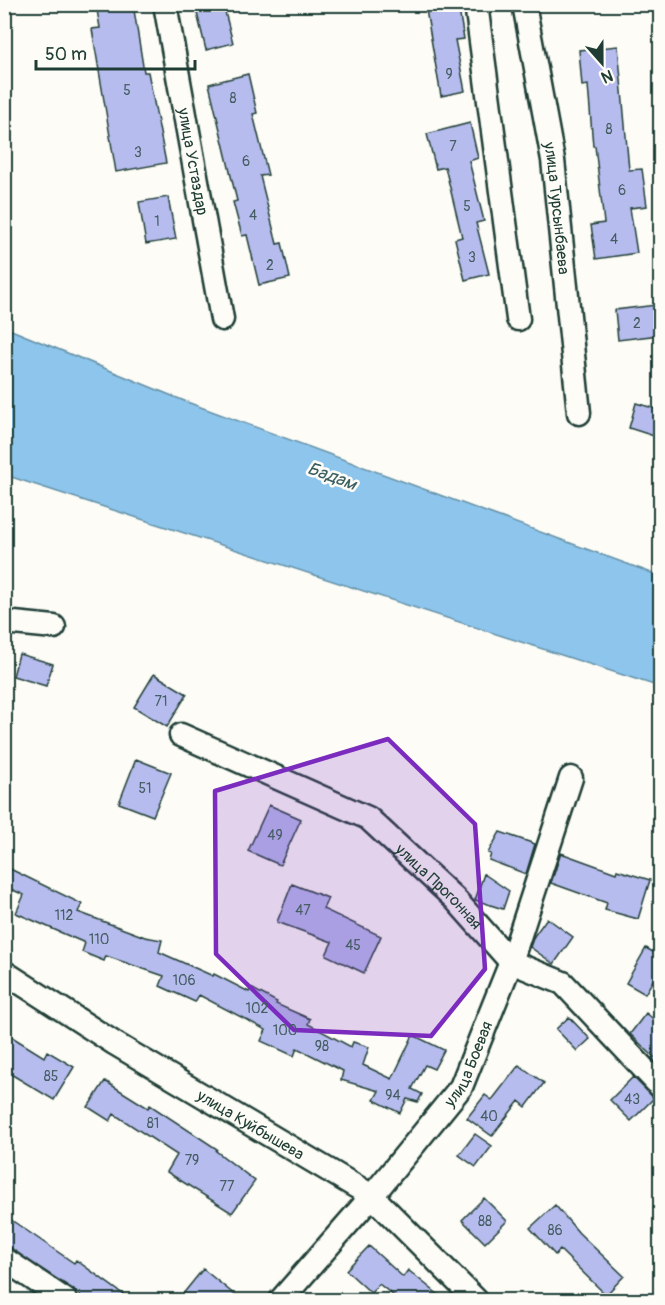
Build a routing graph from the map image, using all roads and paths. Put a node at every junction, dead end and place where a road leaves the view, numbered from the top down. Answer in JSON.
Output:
{"nodes":[{"id":1,"x":165,"y":4,"type":"edge"},
{"id":2,"x":476,"y":4,"type":"edge"},
{"id":3,"x":524,"y":4,"type":"edge"},
{"id":4,"x":222,"y":319,"type":"dead end"},
{"id":5,"x":518,"y":319,"type":"dead end"},
{"id":6,"x":579,"y":412,"type":"dead end"},
{"id":7,"x":4,"y":622,"type":"edge"},
{"id":8,"x":54,"y":627,"type":"dead end"},
{"id":9,"x":181,"y":735,"type":"dead end"},
{"id":10,"x":571,"y":778,"type":"dead end"},
{"id":11,"x":511,"y":962,"type":"junction"},
{"id":12,"x":4,"y":972,"type":"edge"},
{"id":13,"x":660,"y":1086,"type":"edge"},
{"id":14,"x":372,"y":1196,"type":"junction"},
{"id":15,"x":4,"y":1259,"type":"edge"},
{"id":16,"x":65,"y":1300,"type":"edge"},
{"id":17,"x":280,"y":1300,"type":"edge"},
{"id":18,"x":476,"y":1300,"type":"edge"}],
"edges":[{"from":1,"to":4,"type":"street","name":"улица Устаздар"},
{"from":2,"to":5,"type":"street"},
{"from":3,"to":6,"type":"street","name":"улица Турсынбаева"},
{"from":7,"to":8,"type":"street"},
{"from":9,"to":11,"type":"street","name":"улица Прогонная"},
{"from":10,"to":11,"type":"street","name":"улица Боевая"},
{"from":11,"to":13,"type":"street","name":"улица Прогонная"},
{"from":11,"to":14,"type":"street","name":"улица Боевая"},
{"from":12,"to":14,"type":"street","name":"улица Куйбышева"},
{"from":14,"to":17,"type":"street","name":"улица Боевая"},
{"from":14,"to":18,"type":"street","name":"улица Куйбышева"},
{"from":15,"to":16,"type":"street"}]}
